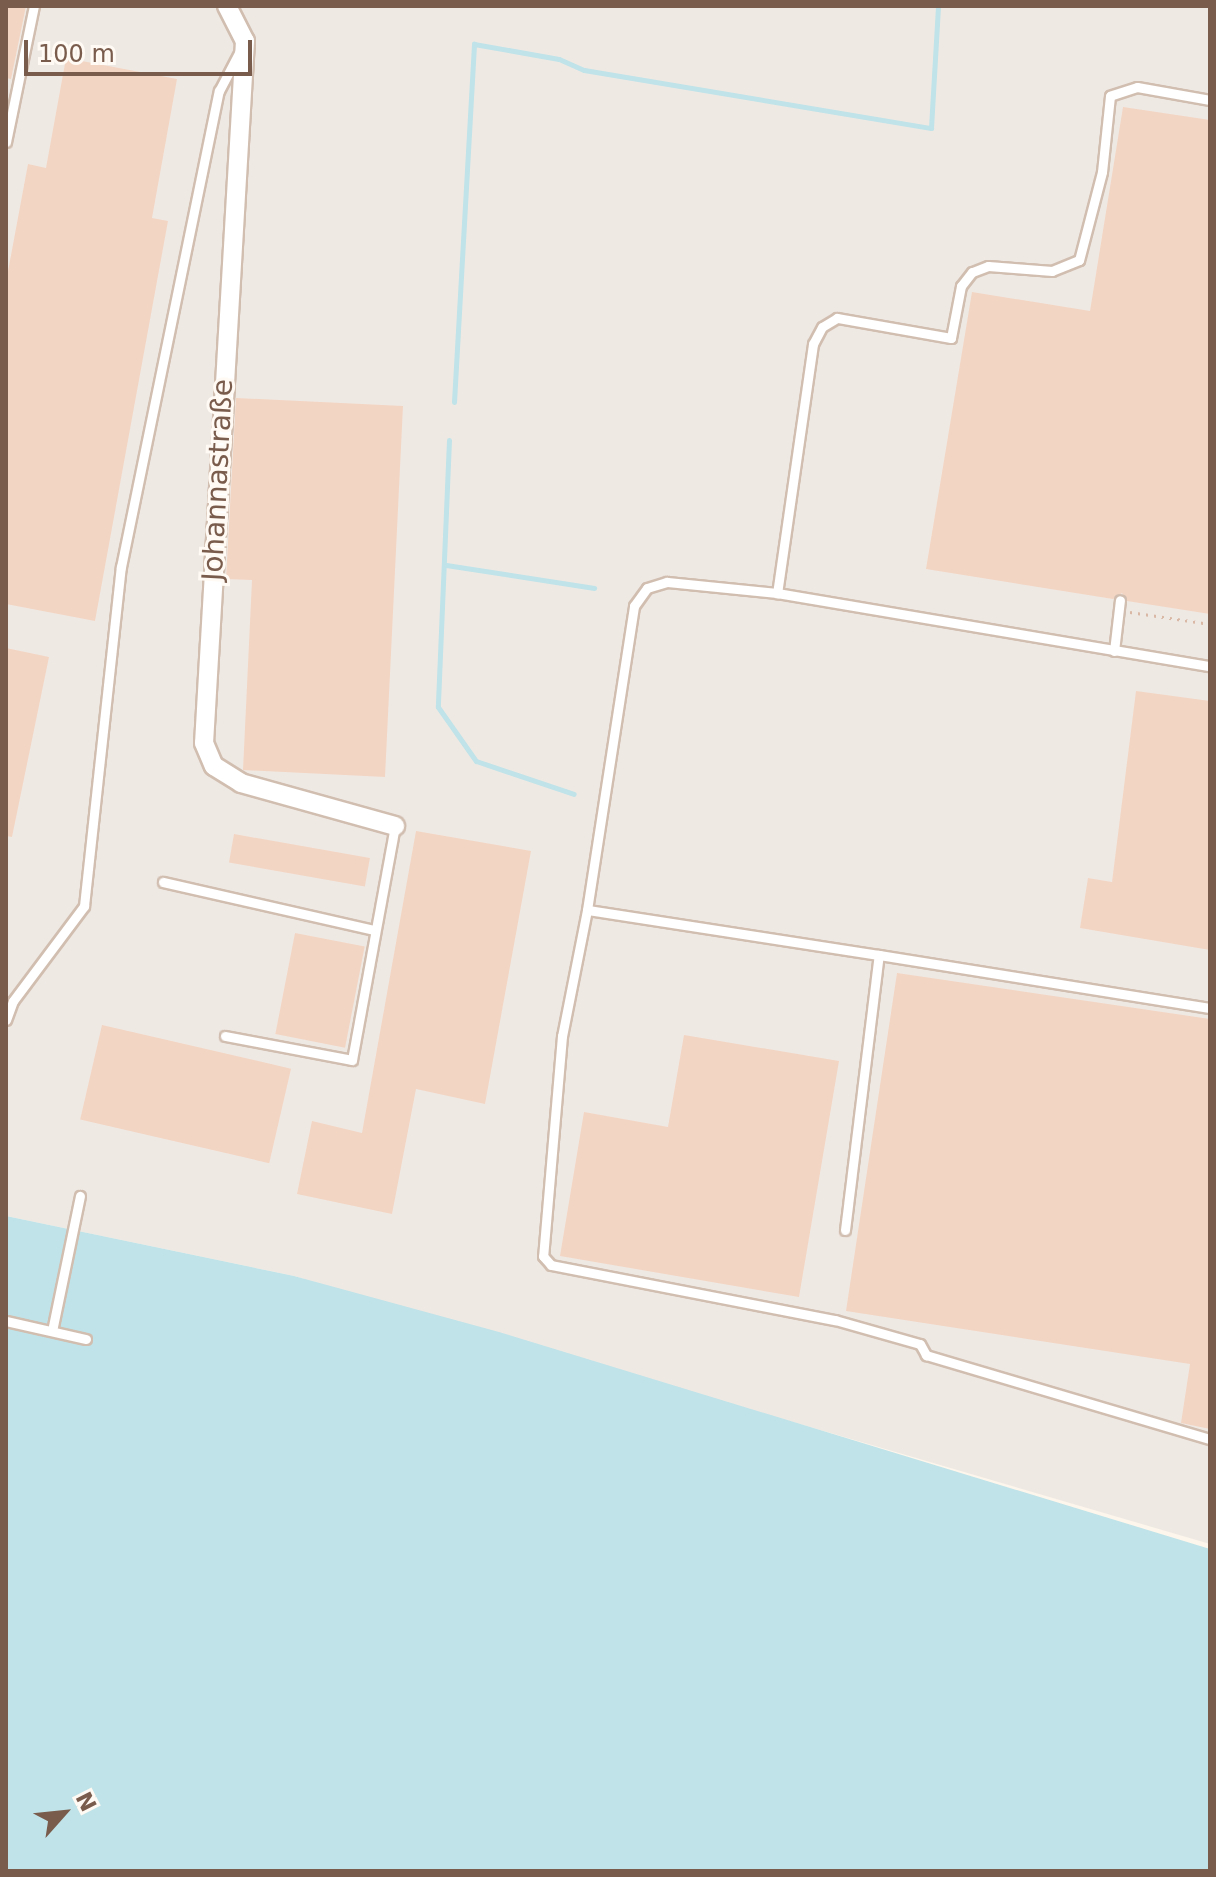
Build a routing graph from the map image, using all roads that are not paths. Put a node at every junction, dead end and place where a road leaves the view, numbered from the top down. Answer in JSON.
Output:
{"nodes":[{"id":1,"x":34,"y":6,"type":"edge"},
{"id":2,"x":227,"y":6,"type":"edge"},
{"id":3,"x":245,"y":41,"type":"junction"},
{"id":4,"x":1210,"y":100,"type":"edge"},
{"id":5,"x":6,"y":142,"type":"edge"},
{"id":6,"x":777,"y":593,"type":"junction"},
{"id":7,"x":1120,"y":605,"type":"road end"},
{"id":8,"x":1114,"y":651,"type":"junction"},
{"id":9,"x":1210,"y":666,"type":"edge"},
{"id":10,"x":395,"y":826,"type":"joint"},
{"id":11,"x":163,"y":882,"type":"dead end"},
{"id":12,"x":587,"y":910,"type":"junction"},
{"id":13,"x":375,"y":930,"type":"junction"},
{"id":14,"x":879,"y":955,"type":"junction"},
{"id":15,"x":1210,"y":1008,"type":"edge"},
{"id":16,"x":6,"y":1020,"type":"edge"},
{"id":17,"x":225,"y":1036,"type":"dead end"},
{"id":18,"x":80,"y":1196,"type":"dead end"},
{"id":19,"x":845,"y":1230,"type":"dead end"},
{"id":20,"x":6,"y":1321,"type":"edge"},
{"id":21,"x":52,"y":1331,"type":"junction"},
{"id":22,"x":86,"y":1339,"type":"dead end"},
{"id":23,"x":1210,"y":1439,"type":"edge"}],
"edges":[{"from":1,"to":5,"type":"lane"},
{"from":2,"to":3,"type":"street"},
{"from":3,"to":10,"type":"street","name":"Johannastraße"},
{"from":3,"to":16,"type":"lane"},
{"from":4,"to":6,"type":"lane"},
{"from":6,"to":8,"type":"lane"},
{"from":6,"to":12,"type":"lane"},
{"from":7,"to":8,"type":"lane"},
{"from":8,"to":9,"type":"lane"},
{"from":10,"to":13,"type":"lane"},
{"from":11,"to":13,"type":"lane"},
{"from":12,"to":14,"type":"lane"},
{"from":12,"to":23,"type":"lane"},
{"from":13,"to":17,"type":"lane"},
{"from":14,"to":15,"type":"lane"},
{"from":14,"to":19,"type":"lane"},
{"from":18,"to":21,"type":"lane"},
{"from":20,"to":21,"type":"lane"},
{"from":21,"to":22,"type":"lane"}]}
